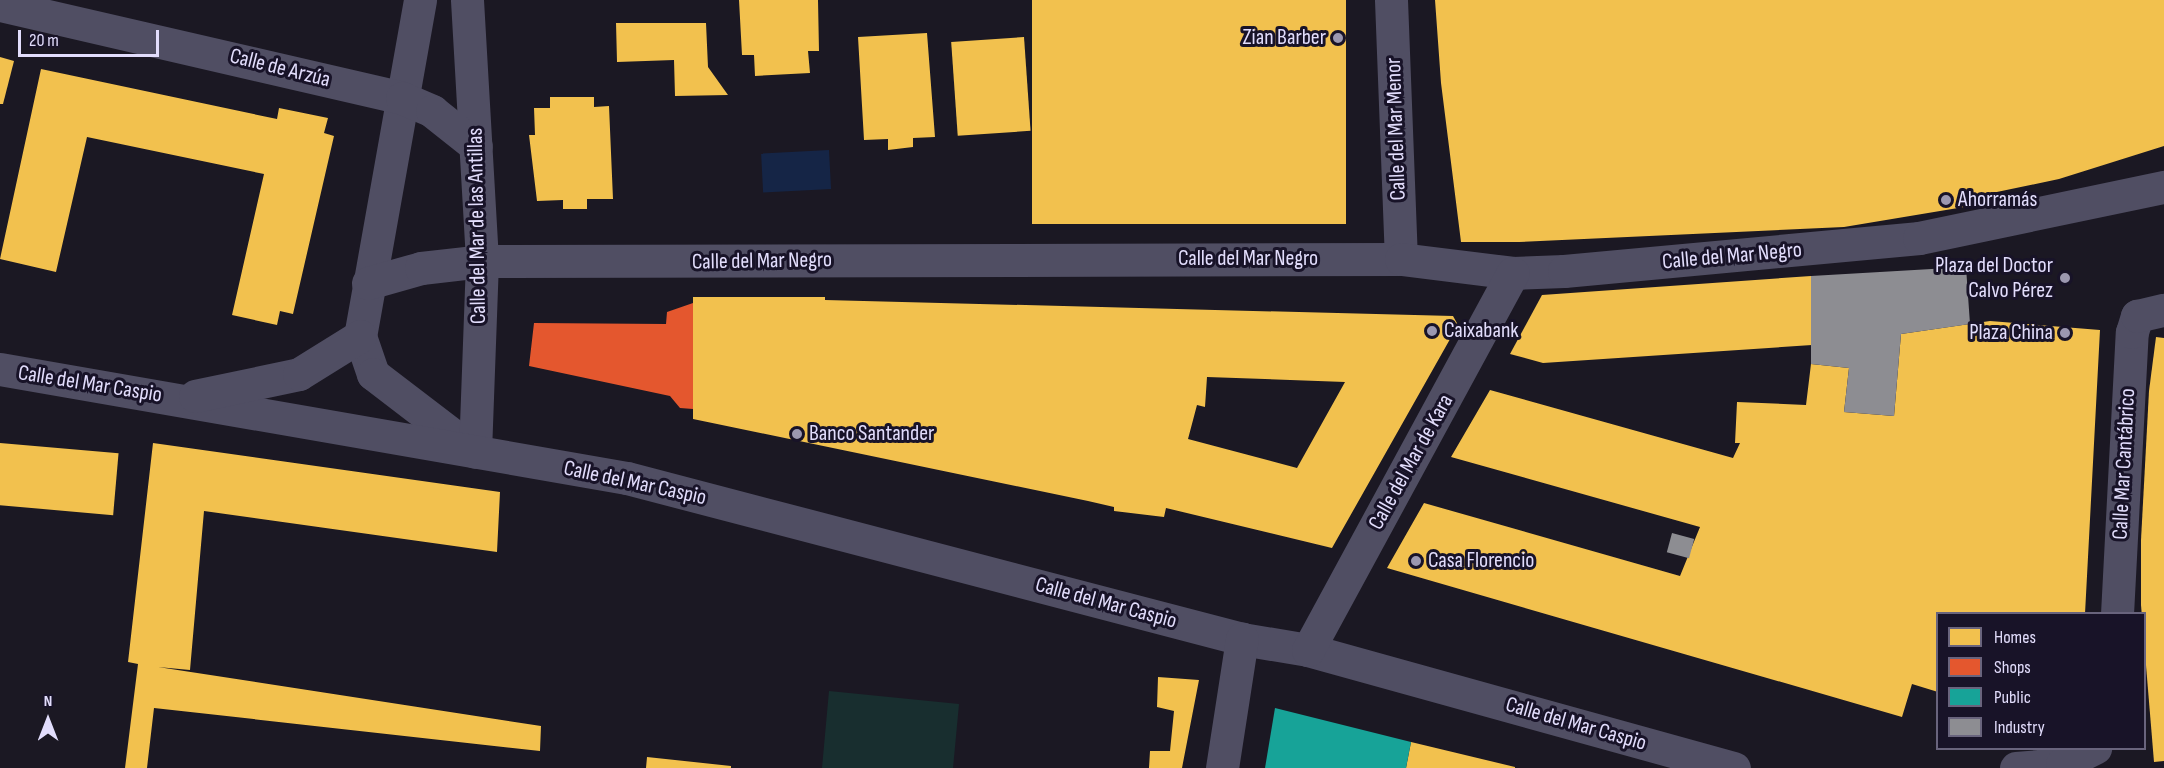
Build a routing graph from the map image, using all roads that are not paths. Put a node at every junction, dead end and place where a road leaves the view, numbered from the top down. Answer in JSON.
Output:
{"nodes":[{"id":1,"x":420,"y":0,"type":"edge"},
{"id":2,"x":467,"y":0,"type":"edge"},
{"id":3,"x":1391,"y":0,"type":"edge"},
{"id":4,"x":0,"y":5,"type":"edge"},
{"id":5,"x":402,"y":98,"type":"junction"},
{"id":6,"x":476,"y":147,"type":"junction"},
{"id":7,"x":2164,"y":188,"type":"edge"},
{"id":8,"x":1401,"y":259,"type":"junction"},
{"id":9,"x":482,"y":261,"type":"junction"},
{"id":10,"x":1513,"y":273,"type":"junction"},
{"id":11,"x":368,"y":283,"type":"junction"},
{"id":12,"x":2151,"y":313,"type":"edge"},
{"id":13,"x":360,"y":336,"type":"junction"},
{"id":14,"x":0,"y":369,"type":"edge"},
{"id":15,"x":180,"y":399,"type":"junction"},
{"id":16,"x":475,"y":452,"type":"junction"},
{"id":17,"x":2117,"y":612,"type":"edge"},
{"id":18,"x":1242,"y":639,"type":"junction"},
{"id":19,"x":1308,"y":650,"type":"junction"},
{"id":20,"x":2092,"y":750,"type":"edge"},
{"id":21,"x":1222,"y":768,"type":"edge"},
{"id":22,"x":1734,"y":768,"type":"edge"},
{"id":23,"x":2016,"y":768,"type":"edge"}],
"edges":[{"from":1,"to":5,"type":"street"},
{"from":2,"to":6,"type":"street","name":"Calle del Mar de las Antillas"},
{"from":3,"to":8,"type":"street","name":"Calle del Mar Menor"},
{"from":4,"to":5,"type":"street","name":"Calle de Arzúa"},
{"from":5,"to":6,"type":"street","name":"Calle de Arzúa"},
{"from":5,"to":11,"type":"street"},
{"from":6,"to":9,"type":"street","name":"Calle del Mar de las Antillas"},
{"from":7,"to":10,"type":"street","name":"Calle del Mar Negro"},
{"from":8,"to":9,"type":"street","name":"Calle del Mar Negro"},
{"from":8,"to":10,"type":"street","name":"Calle del Mar Negro"},
{"from":9,"to":11,"type":"street","name":"Calle del Mar Negro"},
{"from":9,"to":16,"type":"street","name":"Calle del Mar de las Antillas"},
{"from":10,"to":19,"type":"street","name":"Calle del Mar de Kara"},
{"from":11,"to":13,"type":"street"},
{"from":12,"to":17,"type":"street","name":"Calle Mar Cantábrico"},
{"from":13,"to":15,"type":"street","name":"Calle del Mar Caspio"},
{"from":13,"to":16,"type":"street","name":"Calle del Mar Caspio"},
{"from":14,"to":15,"type":"street","name":"Calle del Mar Caspio"},
{"from":15,"to":16,"type":"street","name":"Calle del Mar Caspio"},
{"from":16,"to":18,"type":"street","name":"Calle del Mar Caspio"},
{"from":18,"to":19,"type":"street","name":"Calle del Mar Caspio"},
{"from":18,"to":21,"type":"street"},
{"from":19,"to":22,"type":"street","name":"Calle del Mar Caspio"},
{"from":20,"to":23,"type":"street"}]}
